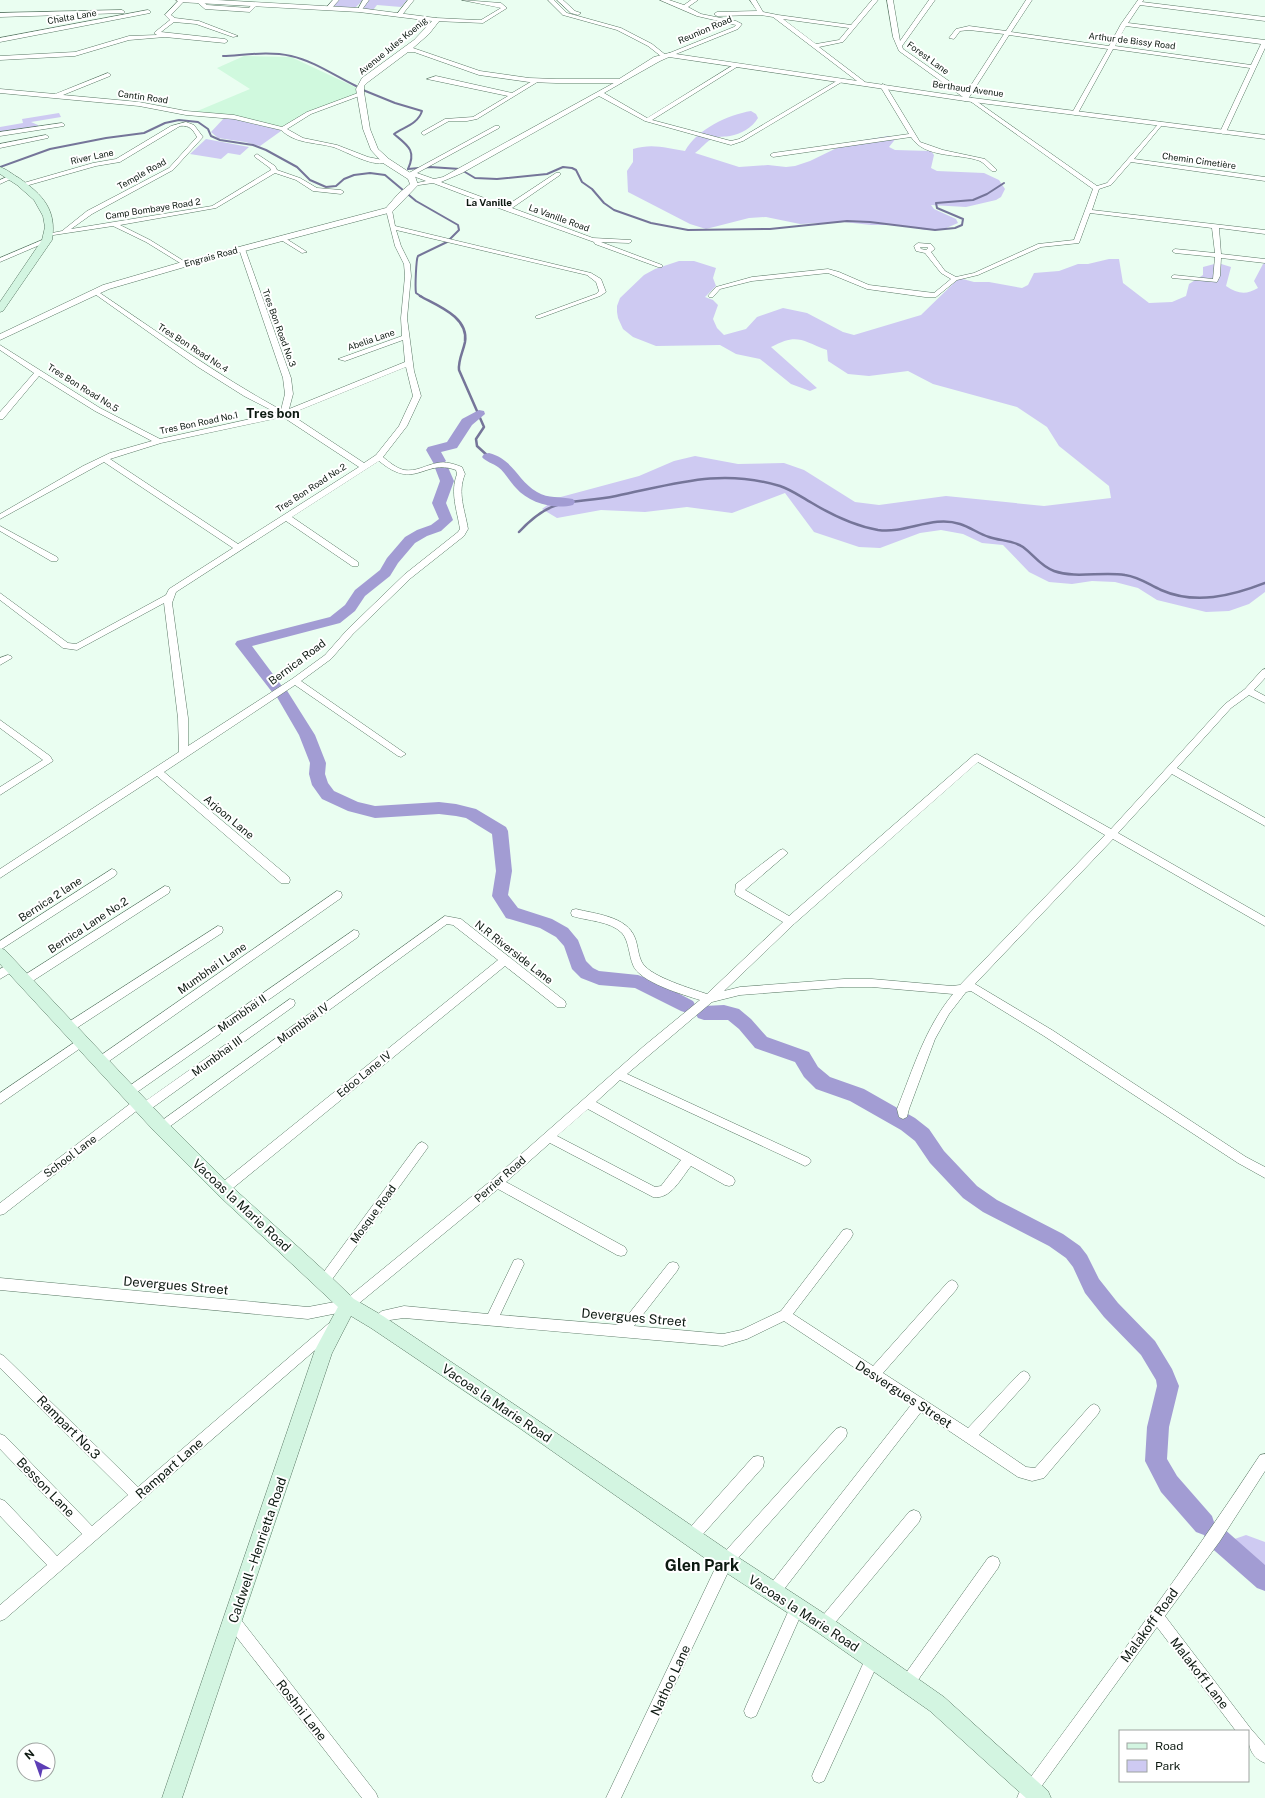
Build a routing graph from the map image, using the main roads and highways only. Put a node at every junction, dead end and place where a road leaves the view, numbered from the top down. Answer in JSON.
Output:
{"nodes":[{"id":1,"x":0,"y":170,"type":"edge"},
{"id":2,"x":0,"y":309,"type":"edge"},
{"id":3,"x":0,"y":954,"type":"edge"},
{"id":4,"x":6,"y":971,"type":"edge"},
{"id":5,"x":348,"y":1305,"type":"junction"},
{"id":6,"x":1032,"y":1795,"type":"edge"},
{"id":7,"x":172,"y":1798,"type":"edge"}],
"edges":[{"from":1,"to":2,"type":"main road"},
{"from":3,"to":4,"type":"main road","name":"Vacoas la Marie Road"},
{"from":4,"to":5,"type":"main road","name":"Vacoas la Marie Road"},
{"from":5,"to":6,"type":"main road","name":"Vacoas la Marie Road"},
{"from":5,"to":7,"type":"main road","name":"Caldwell – Henrietta Road"}]}
